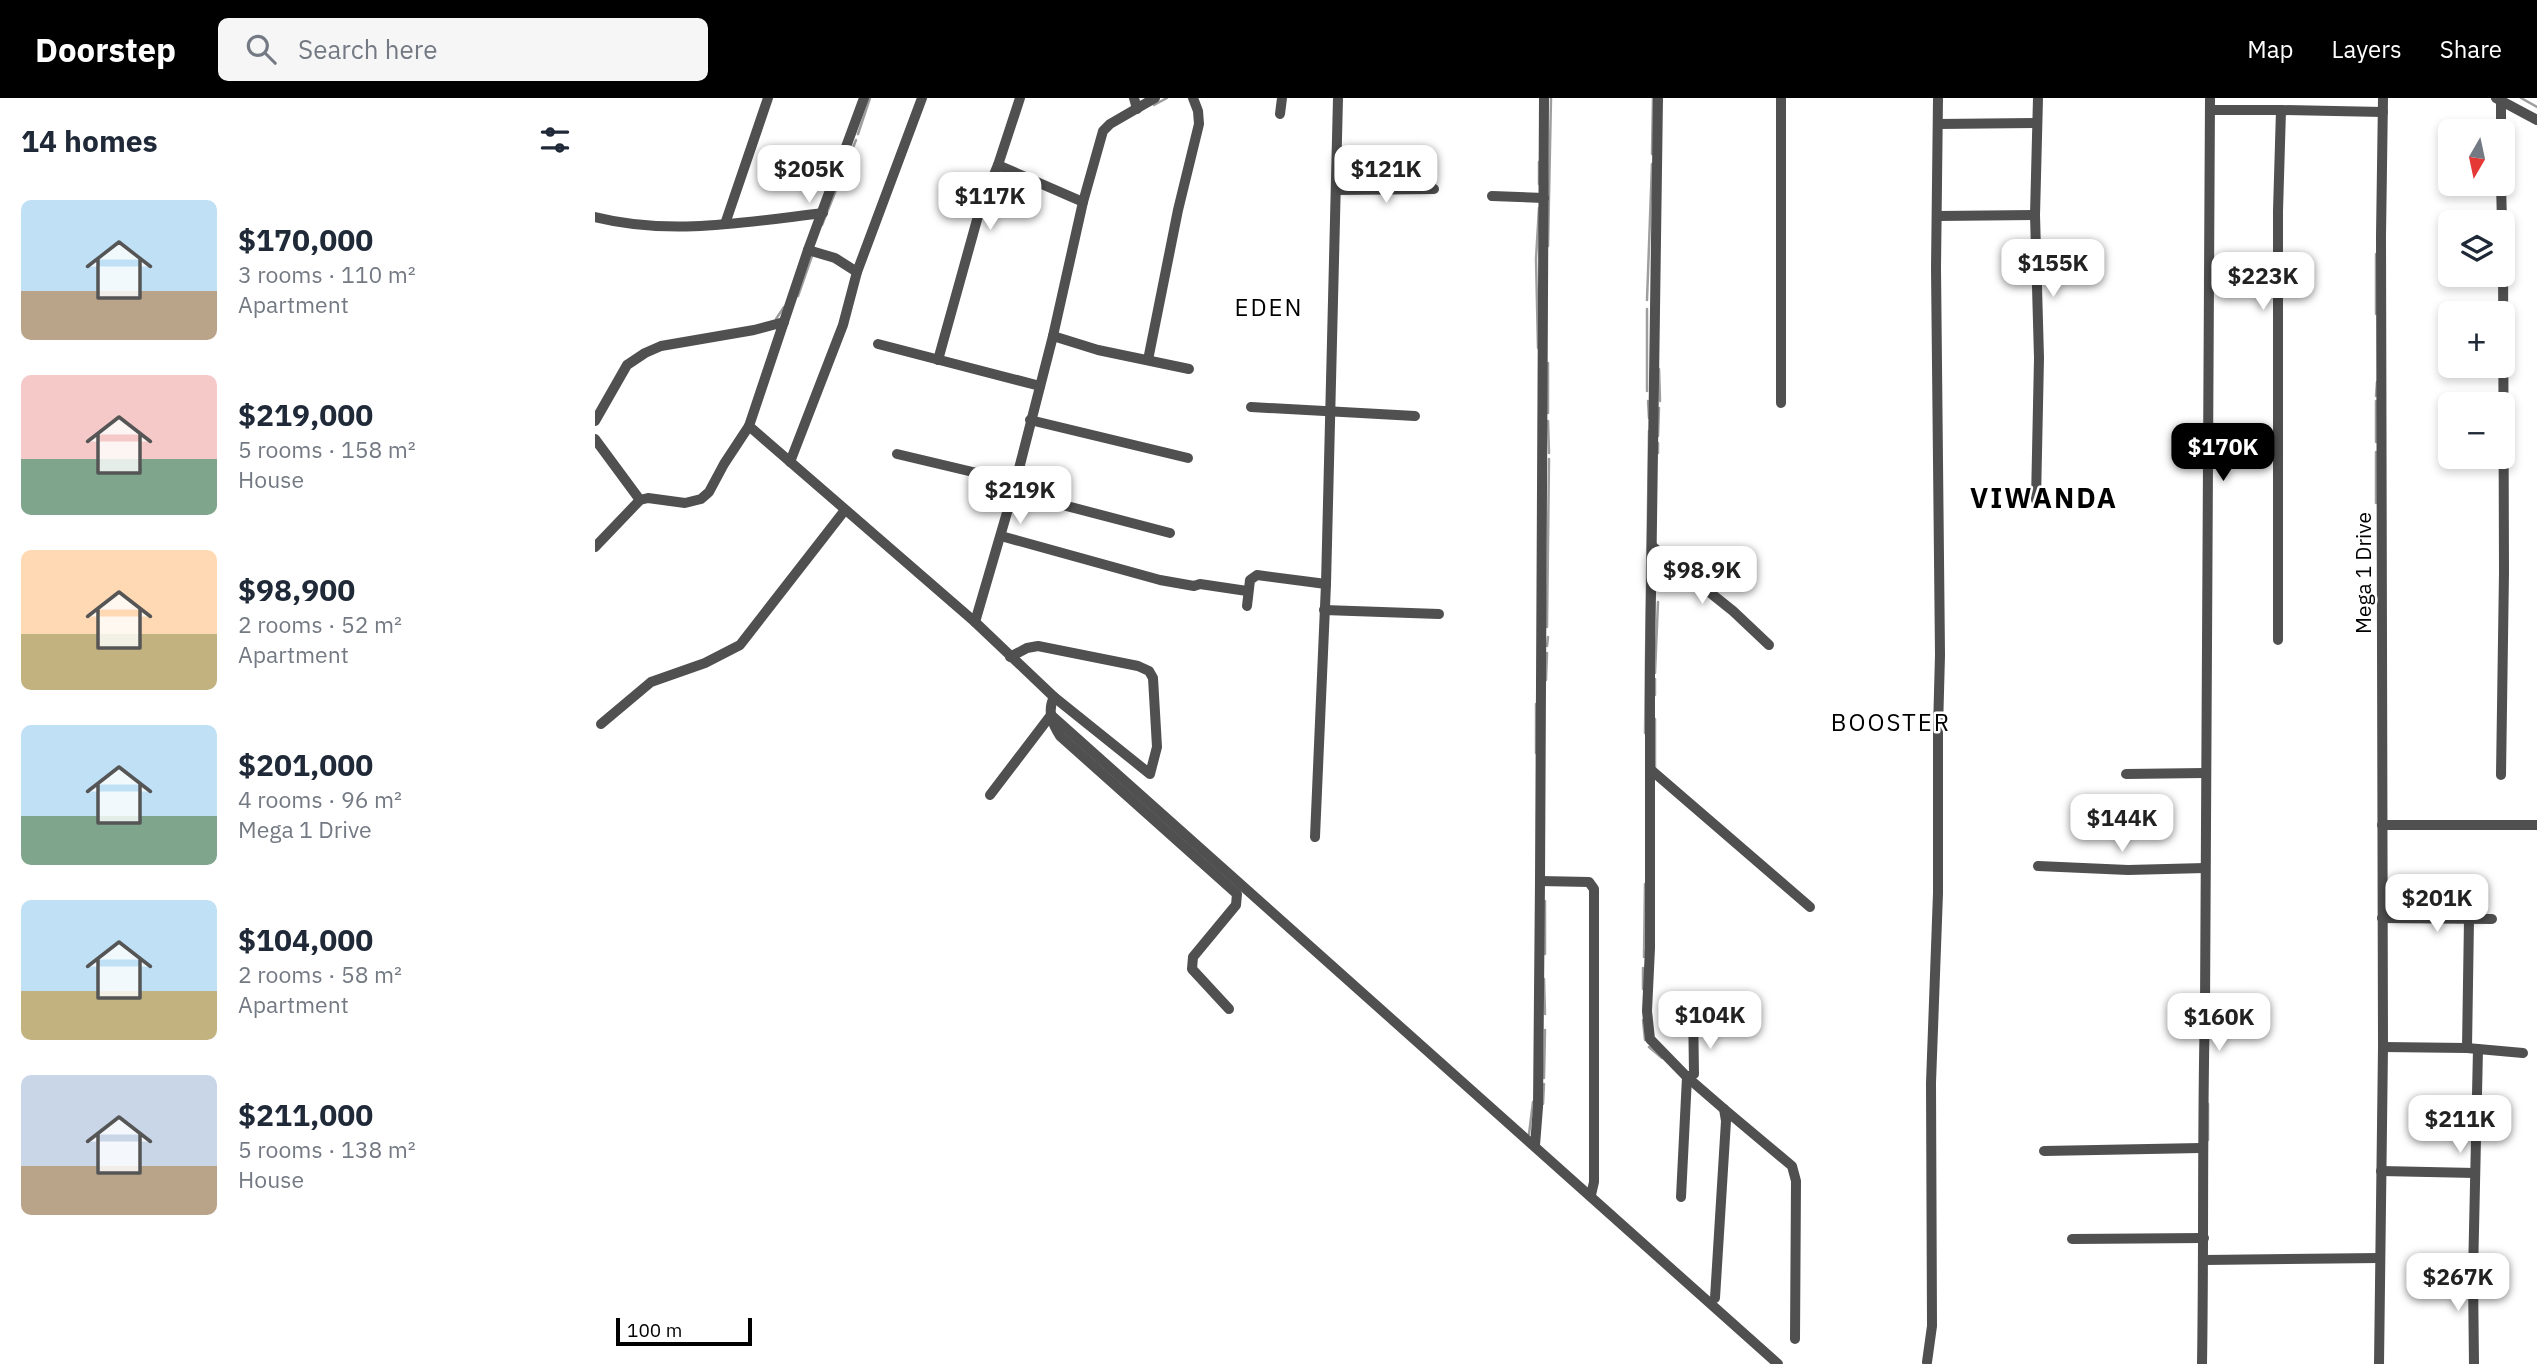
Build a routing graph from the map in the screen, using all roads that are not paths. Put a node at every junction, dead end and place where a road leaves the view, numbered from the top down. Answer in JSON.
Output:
{"nodes":[{"id":1,"x":768,"y":98,"type":"edge"},
{"id":2,"x":864,"y":98,"type":"edge"},
{"id":3,"x":922,"y":98,"type":"edge"},
{"id":4,"x":1020,"y":98,"type":"edge"},
{"id":5,"x":1155,"y":98,"type":"edge"},
{"id":6,"x":1193,"y":98,"type":"edge"},
{"id":7,"x":1282,"y":98,"type":"edge"},
{"id":8,"x":1338,"y":98,"type":"edge"},
{"id":9,"x":1544,"y":98,"type":"edge"},
{"id":10,"x":1658,"y":98,"type":"edge"},
{"id":11,"x":1781,"y":98,"type":"edge"},
{"id":12,"x":1938,"y":98,"type":"edge"},
{"id":13,"x":2038,"y":98,"type":"edge"},
{"id":14,"x":2210,"y":98,"type":"edge"},
{"id":15,"x":2383,"y":98,"type":"edge"},
{"id":16,"x":2499,"y":99,"type":"edge"},
{"id":17,"x":1135,"y":103,"type":"edge"},
{"id":18,"x":2210,"y":110,"type":"junction"},
{"id":19,"x":2281,"y":110,"type":"junction"},
{"id":20,"x":2383,"y":112,"type":"junction"},
{"id":21,"x":1280,"y":114,"type":"dead end"},
{"id":22,"x":2500,"y":119,"type":"edge"},
{"id":23,"x":2537,"y":120,"type":"edge"},
{"id":24,"x":2038,"y":123,"type":"junction"},
{"id":25,"x":1938,"y":124,"type":"junction"},
{"id":26,"x":998,"y":165,"type":"junction"},
{"id":27,"x":1434,"y":189,"type":"dead end"},
{"id":28,"x":1338,"y":190,"type":"junction"},
{"id":29,"x":1492,"y":196,"type":"dead end"},
{"id":30,"x":1544,"y":198,"type":"junction"},
{"id":31,"x":1083,"y":202,"type":"junction"},
{"id":32,"x":823,"y":213,"type":"junction"},
{"id":33,"x":2035,"y":215,"type":"junction"},
{"id":34,"x":595,"y":216,"type":"edge"},
{"id":35,"x":1938,"y":216,"type":"junction"},
{"id":36,"x":725,"y":224,"type":"junction"},
{"id":37,"x":809,"y":250,"type":"junction"},
{"id":38,"x":857,"y":272,"type":"junction"},
{"id":39,"x":2503,"y":287,"type":"edge"},
{"id":40,"x":784,"y":322,"type":"junction"},
{"id":41,"x":1053,"y":336,"type":"junction"},
{"id":42,"x":878,"y":344,"type":"dead end"},
{"id":43,"x":939,"y":359,"type":"junction"},
{"id":44,"x":1148,"y":360,"type":"junction"},
{"id":45,"x":1189,"y":369,"type":"dead end"},
{"id":46,"x":1040,"y":386,"type":"junction"},
{"id":47,"x":1781,"y":403,"type":"dead end"},
{"id":48,"x":1251,"y":407,"type":"dead end"},
{"id":49,"x":1329,"y":411,"type":"junction"},
{"id":50,"x":1415,"y":416,"type":"dead end"},
{"id":51,"x":1030,"y":420,"type":"junction"},
{"id":52,"x":595,"y":421,"type":"edge"},
{"id":53,"x":749,"y":426,"type":"junction"},
{"id":54,"x":595,"y":439,"type":"edge"},
{"id":55,"x":897,"y":454,"type":"dead end"},
{"id":56,"x":1188,"y":458,"type":"dead end"},
{"id":57,"x":790,"y":462,"type":"junction"},
{"id":58,"x":1014,"y":487,"type":"junction"},
{"id":59,"x":641,"y":500,"type":"junction"},
{"id":60,"x":2036,"y":500,"type":"dead end"},
{"id":61,"x":845,"y":510,"type":"junction"},
{"id":62,"x":1170,"y":533,"type":"dead end"},
{"id":63,"x":1002,"y":536,"type":"junction"},
{"id":64,"x":595,"y":547,"type":"edge"},
{"id":65,"x":1653,"y":547,"type":"junction"},
{"id":66,"x":1326,"y":584,"type":"junction"},
{"id":67,"x":1247,"y":591,"type":"junction"},
{"id":68,"x":1247,"y":606,"type":"dead end"},
{"id":69,"x":1324,"y":610,"type":"junction"},
{"id":70,"x":1439,"y":614,"type":"dead end"},
{"id":71,"x":975,"y":622,"type":"junction"},
{"id":72,"x":2278,"y":640,"type":"dead end"},
{"id":73,"x":1769,"y":645,"type":"dead end"},
{"id":74,"x":1010,"y":657,"type":"junction"},
{"id":75,"x":1055,"y":697,"type":"junction"},
{"id":76,"x":1051,"y":715,"type":"junction"},
{"id":77,"x":601,"y":724,"type":"dead end"},
{"id":78,"x":1650,"y":769,"type":"junction"},
{"id":79,"x":2205,"y":773,"type":"junction"},
{"id":80,"x":2126,"y":774,"type":"dead end"},
{"id":81,"x":2501,"y":775,"type":"dead end"},
{"id":82,"x":990,"y":795,"type":"dead end"},
{"id":83,"x":2382,"y":825,"type":"junction"},
{"id":84,"x":2537,"y":825,"type":"edge"},
{"id":85,"x":1315,"y":837,"type":"dead end"},
{"id":86,"x":2038,"y":866,"type":"dead end"},
{"id":87,"x":2205,"y":868,"type":"junction"},
{"id":88,"x":1540,"y":880,"type":"junction"},
{"id":89,"x":1810,"y":907,"type":"dead end"},
{"id":90,"x":2382,"y":919,"type":"junction"},
{"id":91,"x":2469,"y":919,"type":"junction"},
{"id":92,"x":2492,"y":919,"type":"dead end"},
{"id":93,"x":1693,"y":1004,"type":"dead end"},
{"id":94,"x":1229,"y":1009,"type":"dead end"},
{"id":95,"x":2383,"y":1047,"type":"junction"},
{"id":96,"x":2467,"y":1048,"type":"junction"},
{"id":97,"x":2479,"y":1049,"type":"junction"},
{"id":98,"x":2523,"y":1053,"type":"dead end"},
{"id":99,"x":1687,"y":1077,"type":"junction"},
{"id":100,"x":1724,"y":1109,"type":"junction"},
{"id":101,"x":1535,"y":1145,"type":"junction"},
{"id":102,"x":2201,"y":1148,"type":"junction"},
{"id":103,"x":2044,"y":1151,"type":"dead end"},
{"id":104,"x":2381,"y":1171,"type":"junction"},
{"id":105,"x":2475,"y":1173,"type":"junction"},
{"id":106,"x":1591,"y":1195,"type":"junction"},
{"id":107,"x":1681,"y":1197,"type":"dead end"},
{"id":108,"x":2204,"y":1238,"type":"junction"},
{"id":109,"x":2072,"y":1239,"type":"dead end"},
{"id":110,"x":2380,"y":1258,"type":"junction"},
{"id":111,"x":2204,"y":1260,"type":"junction"},
{"id":112,"x":1715,"y":1298,"type":"dead end"},
{"id":113,"x":1795,"y":1339,"type":"dead end"},
{"id":114,"x":1927,"y":1362,"type":"edge"},
{"id":115,"x":1778,"y":1364,"type":"edge"},
{"id":116,"x":2202,"y":1364,"type":"edge"},
{"id":117,"x":2379,"y":1364,"type":"edge"},
{"id":118,"x":2474,"y":1364,"type":"edge"}],
"edges":[{"from":1,"to":36,"type":"street"},
{"from":2,"to":32,"type":"street"},
{"from":3,"to":38,"type":"street"},
{"from":4,"to":26,"type":"street"},
{"from":5,"to":17,"type":"street"},
{"from":6,"to":44,"type":"street"},
{"from":7,"to":21,"type":"street"},
{"from":8,"to":28,"type":"street"},
{"from":9,"to":30,"type":"street"},
{"from":10,"to":65,"type":"street"},
{"from":11,"to":47,"type":"street"},
{"from":12,"to":25,"type":"street"},
{"from":13,"to":24,"type":"street"},
{"from":14,"to":18,"type":"street"},
{"from":15,"to":20,"type":"street","name":"Mega 1 Drive"},
{"from":16,"to":22,"type":"street"},
{"from":16,"to":23,"type":"street"},
{"from":17,"to":31,"type":"street"},
{"from":18,"to":19,"type":"street"},
{"from":18,"to":79,"type":"street"},
{"from":19,"to":20,"type":"street"},
{"from":19,"to":72,"type":"street"},
{"from":20,"to":83,"type":"street","name":"Mega 1 Drive"},
{"from":24,"to":25,"type":"street"},
{"from":24,"to":33,"type":"street"},
{"from":25,"to":35,"type":"street"},
{"from":26,"to":31,"type":"street"},
{"from":26,"to":43,"type":"street"},
{"from":27,"to":28,"type":"street"},
{"from":28,"to":49,"type":"street"},
{"from":29,"to":30,"type":"street"},
{"from":30,"to":88,"type":"street"},
{"from":31,"to":41,"type":"street"},
{"from":32,"to":36,"type":"street"},
{"from":32,"to":37,"type":"street"},
{"from":33,"to":35,"type":"street"},
{"from":33,"to":60,"type":"street"},
{"from":34,"to":36,"type":"street"},
{"from":35,"to":114,"type":"street"},
{"from":37,"to":38,"type":"street"},
{"from":37,"to":40,"type":"street"},
{"from":38,"to":57,"type":"street"},
{"from":39,"to":81,"type":"street"},
{"from":40,"to":52,"type":"street"},
{"from":40,"to":53,"type":"street"},
{"from":41,"to":44,"type":"street"},
{"from":41,"to":46,"type":"street"},
{"from":42,"to":43,"type":"street"},
{"from":43,"to":46,"type":"street"},
{"from":44,"to":45,"type":"street"},
{"from":46,"to":51,"type":"street"},
{"from":48,"to":49,"type":"street"},
{"from":49,"to":50,"type":"street"},
{"from":49,"to":66,"type":"street"},
{"from":51,"to":56,"type":"street"},
{"from":51,"to":58,"type":"street"},
{"from":53,"to":57,"type":"street"},
{"from":53,"to":59,"type":"street"},
{"from":54,"to":59,"type":"street"},
{"from":55,"to":58,"type":"street"},
{"from":57,"to":61,"type":"street"},
{"from":58,"to":62,"type":"street"},
{"from":58,"to":63,"type":"street"},
{"from":59,"to":64,"type":"street"},
{"from":61,"to":71,"type":"street"},
{"from":61,"to":77,"type":"street"},
{"from":63,"to":67,"type":"street"},
{"from":63,"to":71,"type":"street"},
{"from":65,"to":73,"type":"street"},
{"from":65,"to":78,"type":"street"},
{"from":66,"to":67,"type":"street"},
{"from":66,"to":69,"type":"street"},
{"from":67,"to":68,"type":"street"},
{"from":69,"to":70,"type":"street"},
{"from":69,"to":85,"type":"street"},
{"from":71,"to":74,"type":"street"},
{"from":74,"to":75,"type":"street"},
{"from":74,"to":75,"type":"street"},
{"from":75,"to":76,"type":"street"},
{"from":76,"to":82,"type":"street"},
{"from":76,"to":94,"type":"street"},
{"from":76,"to":101,"type":"street"},
{"from":78,"to":89,"type":"street"},
{"from":78,"to":99,"type":"street"},
{"from":79,"to":80,"type":"street"},
{"from":79,"to":87,"type":"street"},
{"from":83,"to":84,"type":"street"},
{"from":83,"to":90,"type":"street","name":"Mega 1 Drive"},
{"from":86,"to":87,"type":"street"},
{"from":87,"to":102,"type":"street"},
{"from":88,"to":101,"type":"street"},
{"from":88,"to":106,"type":"street"},
{"from":90,"to":91,"type":"street"},
{"from":90,"to":95,"type":"street","name":"Mega 1 Drive"},
{"from":91,"to":92,"type":"street"},
{"from":91,"to":96,"type":"street"},
{"from":93,"to":99,"type":"street"},
{"from":95,"to":96,"type":"street"},
{"from":95,"to":104,"type":"street","name":"Mega 1 Drive"},
{"from":96,"to":97,"type":"street"},
{"from":97,"to":98,"type":"street"},
{"from":97,"to":105,"type":"street"},
{"from":99,"to":100,"type":"street"},
{"from":99,"to":107,"type":"street"},
{"from":100,"to":112,"type":"street"},
{"from":100,"to":113,"type":"street"},
{"from":101,"to":106,"type":"street"},
{"from":102,"to":103,"type":"street"},
{"from":102,"to":108,"type":"street"},
{"from":104,"to":105,"type":"street"},
{"from":104,"to":110,"type":"street","name":"Mega 1 Drive"},
{"from":105,"to":118,"type":"street"},
{"from":106,"to":115,"type":"street"},
{"from":108,"to":109,"type":"street"},
{"from":108,"to":111,"type":"street"},
{"from":110,"to":111,"type":"street"},
{"from":110,"to":117,"type":"street","name":"Mega 1 Drive"},
{"from":111,"to":116,"type":"street"}]}
